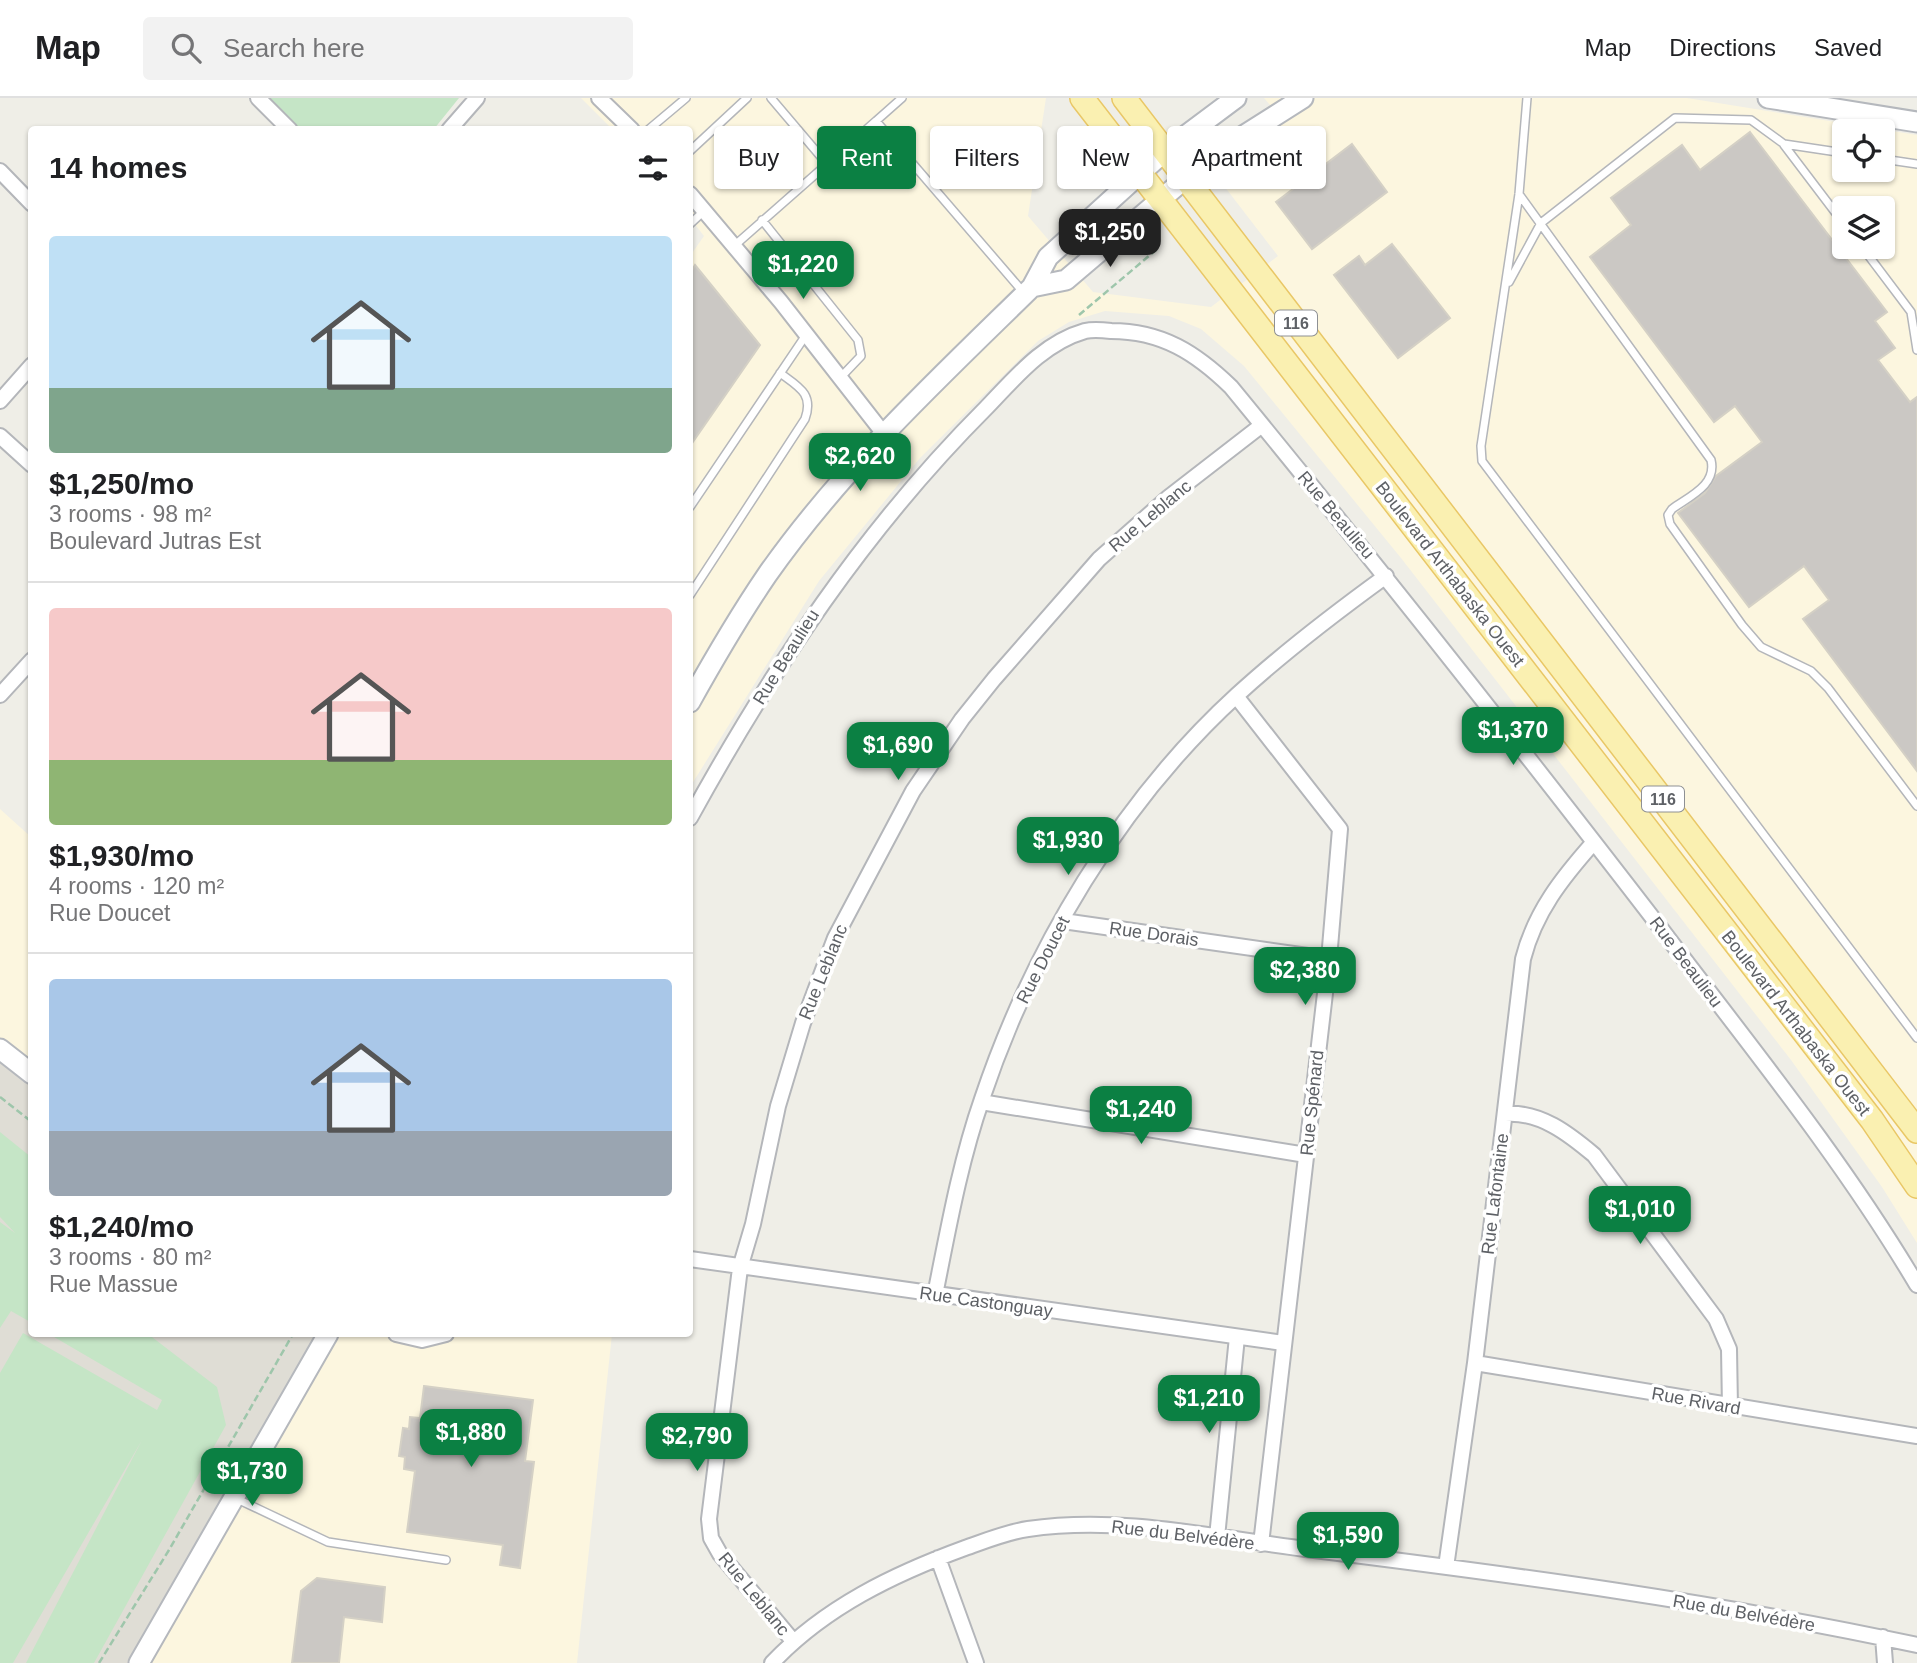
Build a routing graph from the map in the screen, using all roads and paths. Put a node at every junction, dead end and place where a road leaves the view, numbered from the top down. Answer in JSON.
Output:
{"nodes":[{"id":1,"x":258,"y":98,"type":"edge"},
{"id":2,"x":477,"y":98,"type":"edge"},
{"id":3,"x":599,"y":98,"type":"edge"},
{"id":4,"x":686,"y":98,"type":"edge"},
{"id":5,"x":747,"y":98,"type":"edge"},
{"id":6,"x":771,"y":98,"type":"edge"},
{"id":7,"x":902,"y":98,"type":"edge"},
{"id":8,"x":1082,"y":98,"type":"edge"},
{"id":9,"x":1124,"y":98,"type":"edge"},
{"id":10,"x":1236,"y":98,"type":"edge"},
{"id":11,"x":1303,"y":98,"type":"edge"},
{"id":12,"x":1527,"y":98,"type":"edge"},
{"id":13,"x":1768,"y":98,"type":"edge"},
{"id":14,"x":876,"y":121,"type":"junction"},
{"id":15,"x":1917,"y":122,"type":"edge"},
{"id":16,"x":286,"y":126,"type":"edge"},
{"id":17,"x":452,"y":126,"type":"edge"},
{"id":18,"x":628,"y":126,"type":"edge"},
{"id":19,"x":653,"y":126,"type":"edge"},
{"id":20,"x":870,"y":126,"type":"edge"},
{"id":21,"x":1103,"y":126,"type":"edge"},
{"id":22,"x":1258,"y":126,"type":"edge"},
{"id":23,"x":1784,"y":145,"type":"junction"},
{"id":24,"x":693,"y":147,"type":"edge"},
{"id":25,"x":1832,"y":151,"type":"edge"},
{"id":26,"x":817,"y":152,"type":"edge"},
{"id":27,"x":1165,"y":152,"type":"junction"},
{"id":28,"x":1167,"y":155,"type":"edge"},
{"id":29,"x":1895,"y":161,"type":"edge"},
{"id":30,"x":1153,"y":163,"type":"edge"},
{"id":31,"x":1917,"y":164,"type":"edge"},
{"id":32,"x":0,"y":171,"type":"edge"},
{"id":33,"x":817,"y":173,"type":"edge"},
{"id":34,"x":1123,"y":189,"type":"edge"},
{"id":35,"x":1153,"y":189,"type":"edge"},
{"id":36,"x":1172,"y":189,"type":"edge"},
{"id":37,"x":1193,"y":189,"type":"edge"},
{"id":38,"x":1519,"y":194,"type":"junction"},
{"id":39,"x":693,"y":198,"type":"edge"},
{"id":40,"x":1161,"y":199,"type":"junction"},
{"id":41,"x":28,"y":200,"type":"edge"},
{"id":42,"x":1832,"y":208,"type":"edge"},
{"id":43,"x":704,"y":211,"type":"junction"},
{"id":44,"x":762,"y":220,"type":"junction"},
{"id":45,"x":693,"y":222,"type":"edge"},
{"id":46,"x":1541,"y":223,"type":"junction"},
{"id":47,"x":734,"y":246,"type":"junction"},
{"id":48,"x":1871,"y":259,"type":"edge"},
{"id":49,"x":1505,"y":289,"type":"junction"},
{"id":50,"x":1028,"y":290,"type":"junction"},
{"id":51,"x":1079,"y":315,"type":"dead end"},
{"id":52,"x":806,"y":335,"type":"junction"},
{"id":53,"x":1917,"y":350,"type":"edge"},
{"id":54,"x":28,"y":370,"type":"edge"},
{"id":55,"x":780,"y":373,"type":"junction"},
{"id":56,"x":840,"y":378,"type":"junction"},
{"id":57,"x":0,"y":401,"type":"edge"},
{"id":58,"x":1262,"y":425,"type":"junction"},
{"id":59,"x":884,"y":434,"type":"junction"},
{"id":60,"x":0,"y":436,"type":"edge"},
{"id":61,"x":28,"y":461,"type":"edge"},
{"id":62,"x":693,"y":503,"type":"edge"},
{"id":63,"x":1386,"y":576,"type":"junction"},
{"id":64,"x":693,"y":579,"type":"edge"},
{"id":65,"x":698,"y":583,"type":"junction"},
{"id":66,"x":693,"y":590,"type":"edge"},
{"id":67,"x":28,"y":664,"type":"edge"},
{"id":68,"x":0,"y":695,"type":"edge"},
{"id":69,"x":1236,"y":696,"type":"junction"},
{"id":70,"x":693,"y":697,"type":"edge"},
{"id":71,"x":1917,"y":806,"type":"edge"},
{"id":72,"x":693,"y":813,"type":"edge"},
{"id":73,"x":1594,"y":842,"type":"junction"},
{"id":74,"x":1063,"y":921,"type":"junction"},
{"id":75,"x":1329,"y":959,"type":"junction"},
{"id":76,"x":1917,"y":1038,"type":"edge"},
{"id":77,"x":0,"y":1049,"type":"edge"},
{"id":78,"x":28,"y":1071,"type":"edge"},
{"id":79,"x":0,"y":1097,"type":"edge"},
{"id":80,"x":981,"y":1102,"type":"junction"},
{"id":81,"x":1505,"y":1114,"type":"junction"},
{"id":82,"x":28,"y":1119,"type":"edge"},
{"id":83,"x":1917,"y":1131,"type":"edge"},
{"id":84,"x":1306,"y":1155,"type":"junction"},
{"id":85,"x":1917,"y":1186,"type":"edge"},
{"id":86,"x":693,"y":1260,"type":"edge"},
{"id":87,"x":740,"y":1268,"type":"junction"},
{"id":88,"x":1917,"y":1285,"type":"edge"},
{"id":89,"x":935,"y":1295,"type":"junction"},
{"id":90,"x":291,"y":1337,"type":"edge"},
{"id":91,"x":326,"y":1337,"type":"edge"},
{"id":92,"x":409,"y":1337,"type":"edge"},
{"id":93,"x":434,"y":1337,"type":"edge"},
{"id":94,"x":1237,"y":1337,"type":"junction"},
{"id":95,"x":1283,"y":1343,"type":"junction"},
{"id":96,"x":1475,"y":1363,"type":"junction"},
{"id":97,"x":1730,"y":1407,"type":"junction"},
{"id":98,"x":1917,"y":1436,"type":"edge"},
{"id":99,"x":234,"y":1498,"type":"junction"},
{"id":100,"x":1217,"y":1537,"type":"junction"},
{"id":101,"x":1261,"y":1544,"type":"junction"},
{"id":102,"x":938,"y":1558,"type":"junction"},
{"id":103,"x":446,"y":1560,"type":"dead end"},
{"id":104,"x":1446,"y":1566,"type":"junction"},
{"id":105,"x":1883,"y":1637,"type":"junction"},
{"id":106,"x":793,"y":1641,"type":"junction"},
{"id":107,"x":1917,"y":1645,"type":"edge"},
{"id":108,"x":99,"y":1663,"type":"edge"},
{"id":109,"x":139,"y":1663,"type":"edge"},
{"id":110,"x":772,"y":1663,"type":"edge"},
{"id":111,"x":976,"y":1663,"type":"edge"},
{"id":112,"x":1885,"y":1663,"type":"edge"}],
"edges":[{"from":1,"to":16,"type":"street"},
{"from":2,"to":17,"type":"street"},
{"from":3,"to":18,"type":"street"},
{"from":4,"to":19,"type":"lane"},
{"from":5,"to":24,"type":"lane"},
{"from":6,"to":26,"type":"lane"},
{"from":7,"to":14,"type":"lane"},
{"from":8,"to":21,"type":"main road","name":"Boulevard Arthabaska Ouest","number":"116"},
{"from":9,"to":27,"type":"main road","name":"Boulevard Arthabaska Ouest","number":"116"},
{"from":10,"to":27,"type":"main road"},
{"from":11,"to":22,"type":"main road"},
{"from":12,"to":38,"type":"lane"},
{"from":13,"to":15,"type":"main road"},
{"from":14,"to":20,"type":"lane"},
{"from":14,"to":50,"type":"lane"},
{"from":23,"to":25,"type":"lane"},
{"from":23,"to":42,"type":"lane"},
{"from":23,"to":46,"type":"lane"},
{"from":27,"to":28,"type":"main road","name":"Boulevard Arthabaska Ouest","number":"116"},
{"from":27,"to":30,"type":"main road"},
{"from":29,"to":31,"type":"lane"},
{"from":32,"to":41,"type":"street"},
{"from":33,"to":44,"type":"lane"},
{"from":34,"to":50,"type":"main road"},
{"from":35,"to":40,"type":"main road","name":"Boulevard Arthabaska Ouest","number":"116"},
{"from":36,"to":40,"type":"main road"},
{"from":37,"to":83,"type":"main road","name":"Boulevard Arthabaska Ouest","number":"116"},
{"from":38,"to":46,"type":"lane"},
{"from":38,"to":49,"type":"lane"},
{"from":39,"to":43,"type":"street"},
{"from":40,"to":50,"type":"main road"},
{"from":40,"to":51,"type":"path"},
{"from":40,"to":85,"type":"main road","name":"Boulevard Arthabaska Ouest","number":"116"},
{"from":43,"to":45,"type":"lane"},
{"from":43,"to":47,"type":"street"},
{"from":44,"to":47,"type":"lane"},
{"from":44,"to":56,"type":"lane"},
{"from":46,"to":49,"type":"lane"},
{"from":46,"to":71,"type":"lane"},
{"from":47,"to":52,"type":"street"},
{"from":48,"to":53,"type":"lane"},
{"from":49,"to":76,"type":"lane"},
{"from":50,"to":59,"type":"main road"},
{"from":52,"to":55,"type":"lane"},
{"from":52,"to":56,"type":"street"},
{"from":54,"to":57,"type":"street"},
{"from":55,"to":62,"type":"lane"},
{"from":55,"to":65,"type":"lane"},
{"from":56,"to":59,"type":"street"},
{"from":58,"to":63,"type":"street","name":"Rue Beaulieu"},
{"from":58,"to":72,"type":"street","name":"Rue Beaulieu"},
{"from":58,"to":87,"type":"street","name":"Rue Leblanc"},
{"from":59,"to":70,"type":"main road"},
{"from":60,"to":61,"type":"street"},
{"from":63,"to":69,"type":"street","name":"Rue Doucet"},
{"from":63,"to":73,"type":"street","name":"Rue Beaulieu"},
{"from":64,"to":65,"type":"lane"},
{"from":65,"to":66,"type":"lane"},
{"from":67,"to":68,"type":"street"},
{"from":69,"to":74,"type":"street","name":"Rue Doucet"},
{"from":69,"to":75,"type":"street","name":"Rue Spénard"},
{"from":73,"to":81,"type":"street","name":"Rue Lafontaine"},
{"from":73,"to":88,"type":"street","name":"Rue Beaulieu"},
{"from":74,"to":75,"type":"street","name":"Rue Dorais"},
{"from":74,"to":80,"type":"street","name":"Rue Doucet"},
{"from":75,"to":84,"type":"street","name":"Rue Spénard"},
{"from":77,"to":78,"type":"main road"},
{"from":79,"to":82,"type":"path"},
{"from":80,"to":84,"type":"street"},
{"from":80,"to":89,"type":"street","name":"Rue Doucet"},
{"from":81,"to":96,"type":"street","name":"Rue Lafontaine"},
{"from":81,"to":97,"type":"street"},
{"from":84,"to":95,"type":"street","name":"Rue Spénard"},
{"from":86,"to":87,"type":"street","name":"Rue Castonguay"},
{"from":87,"to":89,"type":"street","name":"Rue Castonguay"},
{"from":87,"to":106,"type":"street","name":"Rue Leblanc"},
{"from":89,"to":94,"type":"street","name":"Rue Castonguay"},
{"from":90,"to":108,"type":"path"},
{"from":91,"to":99,"type":"main road"},
{"from":92,"to":93,"type":"street"},
{"from":94,"to":95,"type":"street","name":"Rue Castonguay"},
{"from":94,"to":100,"type":"street"},
{"from":95,"to":101,"type":"street","name":"Rue Spénard"},
{"from":96,"to":97,"type":"street","name":"Rue Rivard"},
{"from":96,"to":104,"type":"street","name":"Rue Lafontaine"},
{"from":97,"to":98,"type":"street","name":"Rue Rivard"},
{"from":99,"to":103,"type":"lane"},
{"from":99,"to":109,"type":"main road"},
{"from":100,"to":101,"type":"street","name":"Rue du Belvédère"},
{"from":100,"to":102,"type":"street","name":"Rue du Belvédère"},
{"from":101,"to":104,"type":"street","name":"Rue du Belvédère"},
{"from":102,"to":106,"type":"street","name":"Rue du Belvédère"},
{"from":102,"to":111,"type":"street"},
{"from":104,"to":105,"type":"street","name":"Rue du Belvédère"},
{"from":105,"to":107,"type":"street","name":"Rue du Belvédère"},
{"from":105,"to":112,"type":"street"},
{"from":106,"to":110,"type":"street","name":"Rue du Belvédère"}]}
